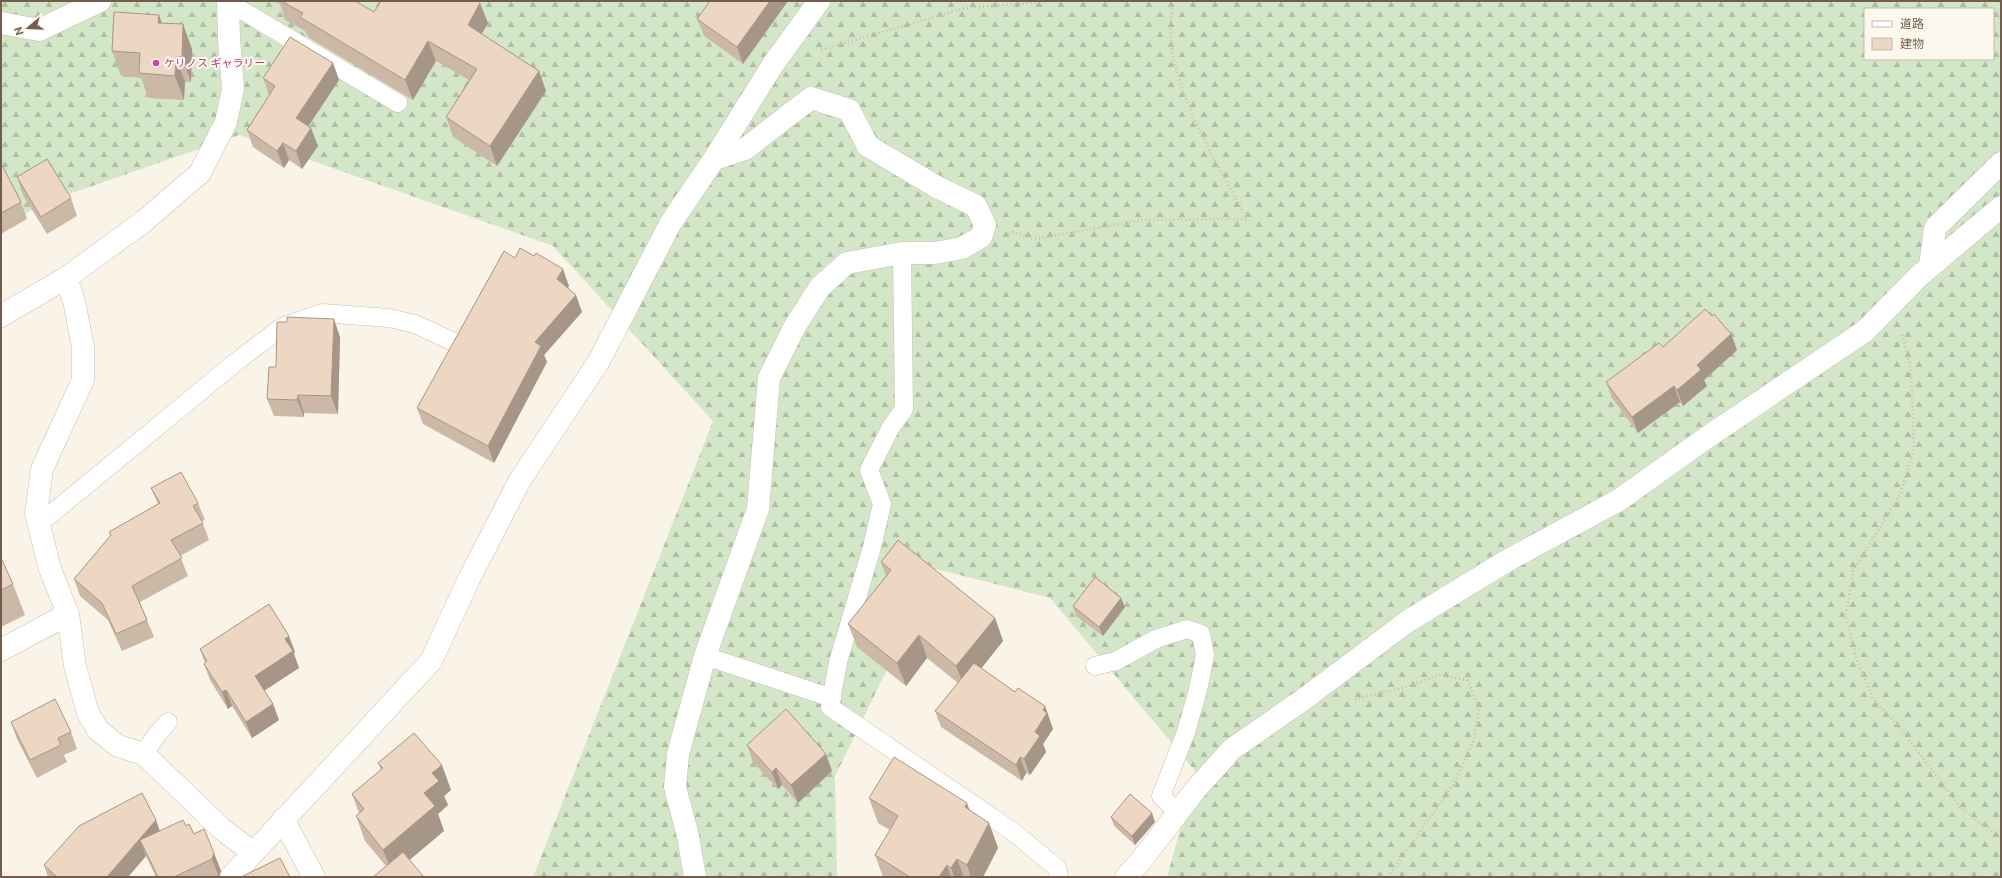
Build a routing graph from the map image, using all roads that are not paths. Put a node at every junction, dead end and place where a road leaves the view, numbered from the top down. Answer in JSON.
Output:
{"nodes":[{"id":1,"x":100,"y":1,"type":"edge"},
{"id":2,"x":819,"y":1,"type":"edge"},
{"id":3,"x":228,"y":2,"type":"edge"},
{"id":4,"x":1,"y":23,"type":"edge"},
{"id":5,"x":398,"y":103,"type":"dead end"},
{"id":6,"x":714,"y":159,"type":"junction"},
{"id":7,"x":2001,"y":163,"type":"edge"},
{"id":8,"x":2001,"y":206,"type":"edge"},
{"id":9,"x":902,"y":253,"type":"junction"},
{"id":10,"x":1930,"y":266,"type":"junction"},
{"id":11,"x":66,"y":278,"type":"junction"},
{"id":12,"x":1,"y":316,"type":"edge"},
{"id":13,"x":454,"y":342,"type":"edge"},
{"id":14,"x":39,"y":524,"type":"junction"},
{"id":15,"x":68,"y":614,"type":"junction"},
{"id":16,"x":1,"y":650,"type":"edge"},
{"id":17,"x":705,"y":656,"type":"junction"},
{"id":18,"x":1095,"y":666,"type":"dead end"},
{"id":19,"x":832,"y":698,"type":"junction"},
{"id":20,"x":168,"y":722,"type":"dead end"},
{"id":21,"x":144,"y":754,"type":"junction"},
{"id":22,"x":1177,"y":812,"type":"junction"},
{"id":23,"x":283,"y":819,"type":"junction"},
{"id":24,"x":252,"y":852,"type":"junction"},
{"id":25,"x":231,"y":877,"type":"edge"},
{"id":26,"x":314,"y":877,"type":"edge"},
{"id":27,"x":695,"y":877,"type":"edge"},
{"id":28,"x":1059,"y":877,"type":"edge"},
{"id":29,"x":1126,"y":877,"type":"edge"}],
"edges":[{"from":1,"to":4,"type":"street"},
{"from":2,"to":6,"type":"street"},
{"from":3,"to":5,"type":"lane"},
{"from":3,"to":11,"type":"street"},
{"from":6,"to":9,"type":"street"},
{"from":6,"to":23,"type":"street"},
{"from":7,"to":10,"type":"street"},
{"from":8,"to":10,"type":"street"},
{"from":9,"to":17,"type":"street"},
{"from":9,"to":19,"type":"lane"},
{"from":10,"to":22,"type":"street"},
{"from":11,"to":12,"type":"street"},
{"from":11,"to":14,"type":"street"},
{"from":13,"to":14,"type":"lane"},
{"from":14,"to":15,"type":"street"},
{"from":15,"to":16,"type":"street"},
{"from":15,"to":21,"type":"street"},
{"from":17,"to":19,"type":"lane"},
{"from":17,"to":27,"type":"street"},
{"from":18,"to":22,"type":"lane"},
{"from":19,"to":28,"type":"lane"},
{"from":20,"to":21,"type":"lane"},
{"from":21,"to":24,"type":"street"},
{"from":22,"to":29,"type":"street"},
{"from":23,"to":24,"type":"street"},
{"from":23,"to":26,"type":"street"},
{"from":24,"to":25,"type":"street"}]}
